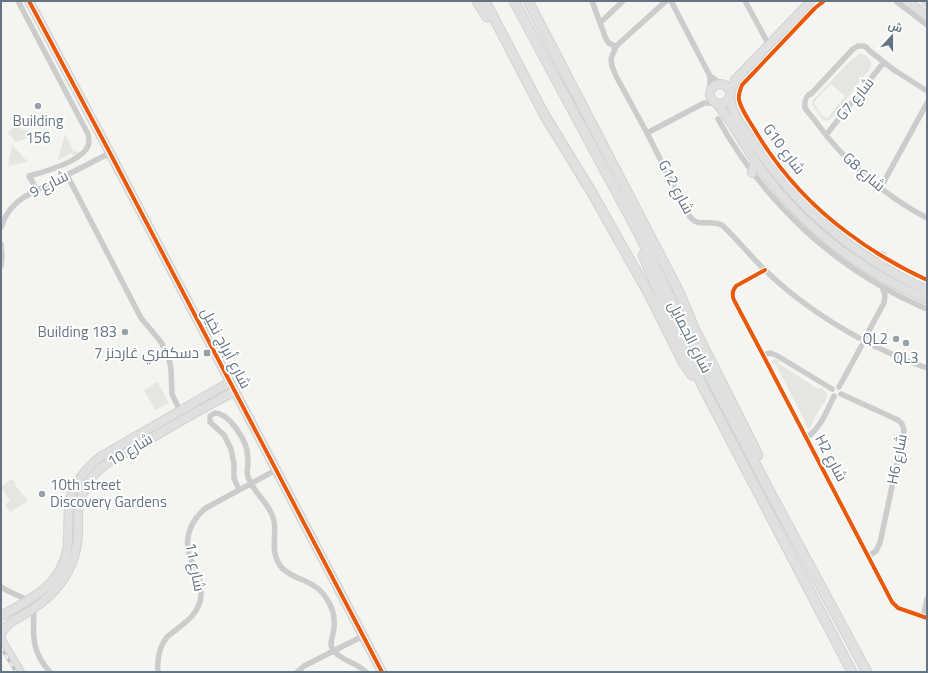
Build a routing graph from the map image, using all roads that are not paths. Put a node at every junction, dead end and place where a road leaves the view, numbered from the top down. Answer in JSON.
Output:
{"nodes":[{"id":1,"x":18,"y":1,"type":"edge"},
{"id":2,"x":28,"y":1,"type":"edge"},
{"id":3,"x":32,"y":1,"type":"edge"},
{"id":4,"x":477,"y":1,"type":"edge"},
{"id":5,"x":485,"y":1,"type":"edge"},
{"id":6,"x":507,"y":1,"type":"edge"},
{"id":7,"x":514,"y":1,"type":"edge"},
{"id":8,"x":520,"y":1,"type":"edge"},
{"id":9,"x":528,"y":1,"type":"edge"},
{"id":10,"x":534,"y":1,"type":"edge"},
{"id":11,"x":592,"y":1,"type":"edge"},
{"id":12,"x":623,"y":1,"type":"edge"},
{"id":13,"x":666,"y":1,"type":"edge"},
{"id":14,"x":670,"y":1,"type":"edge"},
{"id":15,"x":745,"y":1,"type":"edge"},
{"id":16,"x":824,"y":1,"type":"edge"},
{"id":17,"x":896,"y":1,"type":"edge"},
{"id":18,"x":907,"y":1,"type":"edge"},
{"id":19,"x":809,"y":3,"type":"edge"},
{"id":20,"x":808,"y":16,"type":"junction"},
{"id":21,"x":927,"y":16,"type":"edge"},
{"id":22,"x":600,"y":23,"type":"junction"},
{"id":23,"x":540,"y":24,"type":"junction"},
{"id":24,"x":927,"y":25,"type":"edge"},
{"id":25,"x":502,"y":33,"type":"junction"},
{"id":26,"x":48,"y":37,"type":"junction"},
{"id":27,"x":769,"y":45,"type":"junction"},
{"id":28,"x":616,"y":47,"type":"junction"},
{"id":29,"x":757,"y":57,"type":"junction"},
{"id":30,"x":766,"y":59,"type":"junction"},
{"id":31,"x":884,"y":62,"type":"junction"},
{"id":32,"x":710,"y":76,"type":"junction"},
{"id":33,"x":735,"y":80,"type":"junction"},
{"id":34,"x":722,"y":84,"type":"junction"},
{"id":35,"x":927,"y":91,"type":"edge"},
{"id":36,"x":710,"y":92,"type":"junction"},
{"id":37,"x":730,"y":95,"type":"junction"},
{"id":38,"x":704,"y":103,"type":"junction"},
{"id":39,"x":716,"y":103,"type":"junction"},
{"id":40,"x":927,"y":103,"type":"edge"},
{"id":41,"x":718,"y":119,"type":"dead end"},
{"id":42,"x":647,"y":133,"type":"junction"},
{"id":43,"x":826,"y":135,"type":"junction"},
{"id":44,"x":110,"y":153,"type":"junction"},
{"id":45,"x":758,"y":158,"type":"junction"},
{"id":46,"x":775,"y":160,"type":"junction"},
{"id":47,"x":752,"y":173,"type":"junction"},
{"id":48,"x":67,"y":175,"type":"junction"},
{"id":49,"x":881,"y":188,"type":"junction"},
{"id":50,"x":37,"y":190,"type":"junction"},
{"id":51,"x":620,"y":204,"type":"junction"},
{"id":52,"x":927,"y":218,"type":"edge"},
{"id":53,"x":1,"y":227,"type":"edge"},
{"id":54,"x":1,"y":244,"type":"edge"},
{"id":55,"x":882,"y":256,"type":"junction"},
{"id":56,"x":1,"y":266,"type":"edge"},
{"id":57,"x":883,"y":267,"type":"junction"},
{"id":58,"x":765,"y":270,"type":"junction"},
{"id":59,"x":927,"y":280,"type":"edge"},
{"id":60,"x":882,"y":287,"type":"junction"},
{"id":61,"x":927,"y":290,"type":"edge"},
{"id":62,"x":897,"y":295,"type":"junction"},
{"id":63,"x":927,"y":299,"type":"edge"},
{"id":64,"x":884,"y":304,"type":"junction"},
{"id":65,"x":927,"y":309,"type":"edge"},
{"id":66,"x":866,"y":336,"type":"junction"},
{"id":67,"x":859,"y":338,"type":"junction"},
{"id":68,"x":868,"y":343,"type":"junction"},
{"id":69,"x":862,"y":345,"type":"junction"},
{"id":70,"x":763,"y":355,"type":"junction"},
{"id":71,"x":927,"y":368,"type":"edge"},
{"id":72,"x":230,"y":382,"type":"junction"},
{"id":73,"x":702,"y":387,"type":"junction"},
{"id":74,"x":840,"y":387,"type":"junction"},
{"id":75,"x":832,"y":389,"type":"junction"},
{"id":76,"x":235,"y":391,"type":"junction"},
{"id":77,"x":841,"y":394,"type":"junction"},
{"id":78,"x":834,"y":396,"type":"junction"},
{"id":79,"x":183,"y":412,"type":"junction"},
{"id":80,"x":806,"y":438,"type":"junction"},
{"id":81,"x":276,"y":470,"type":"junction"},
{"id":82,"x":251,"y":483,"type":"junction"},
{"id":83,"x":239,"y":490,"type":"junction"},
{"id":84,"x":770,"y":492,"type":"junction"},
{"id":85,"x":868,"y":556,"type":"junction"},
{"id":86,"x":49,"y":585,"type":"junction"},
{"id":87,"x":1,"y":587,"type":"edge"},
{"id":88,"x":53,"y":593,"type":"junction"},
{"id":89,"x":927,"y":599,"type":"edge"},
{"id":90,"x":23,"y":600,"type":"junction"},
{"id":91,"x":34,"y":609,"type":"junction"},
{"id":92,"x":1,"y":616,"type":"edge"},
{"id":93,"x":925,"y":617,"type":"edge"},
{"id":94,"x":1,"y":635,"type":"edge"},
{"id":95,"x":363,"y":636,"type":"junction"},
{"id":96,"x":1,"y":640,"type":"edge"},
{"id":97,"x":334,"y":651,"type":"junction"},
{"id":98,"x":20,"y":672,"type":"edge"},
{"id":99,"x":50,"y":672,"type":"edge"},
{"id":100,"x":158,"y":672,"type":"edge"},
{"id":101,"x":297,"y":672,"type":"edge"},
{"id":102,"x":366,"y":672,"type":"edge"},
{"id":103,"x":382,"y":672,"type":"edge"},
{"id":104,"x":852,"y":672,"type":"edge"},
{"id":105,"x":867,"y":672,"type":"edge"}],
"edges":[{"from":1,"to":50,"type":"street"},
{"from":2,"to":26,"type":"street","name":"شارع أبراج نخيل"},
{"from":3,"to":26,"type":"street","name":"شارع أبراج نخيل"},
{"from":4,"to":25,"type":"main road"},
{"from":5,"to":25,"type":"main road"},
{"from":6,"to":51,"type":"main road","name":"شارع الجمايل"},
{"from":7,"to":51,"type":"main road","name":"شارع الجمايل"},
{"from":8,"to":23,"type":"main road"},
{"from":9,"to":23,"type":"main road"},
{"from":10,"to":23,"type":"main road"},
{"from":11,"to":22,"type":"street"},
{"from":12,"to":22,"type":"street"},
{"from":13,"to":28,"type":"street"},
{"from":14,"to":32,"type":"street"},
{"from":15,"to":27,"type":"street"},
{"from":16,"to":20,"type":"street","name":"G10 شارع"},
{"from":17,"to":24,"type":"street"},
{"from":18,"to":21,"type":"street"},
{"from":19,"to":20,"type":"street"},
{"from":19,"to":27,"type":"street"},
{"from":20,"to":30,"type":"street","name":"G10 شارع"},
{"from":22,"to":28,"type":"street"},
{"from":23,"to":84,"type":"main road"},
{"from":25,"to":73,"type":"main road"},
{"from":26,"to":44,"type":"street","name":"شارع أبراج نخيل"},
{"from":27,"to":29,"type":"street"},
{"from":28,"to":42,"type":"street","name":"G12 شارع"},
{"from":29,"to":30,"type":"street"},
{"from":29,"to":33,"type":"street"},
{"from":30,"to":46,"type":"street","name":"G10 شارع"},
{"from":31,"to":35,"type":"street"},
{"from":31,"to":43,"type":"street","name":"G7 شارع"},
{"from":31,"to":43,"type":"street","name":"G8 شارع"},
{"from":32,"to":34,"type":"street"},
{"from":32,"to":36,"type":"street"},
{"from":33,"to":34,"type":"street"},
{"from":33,"to":37,"type":"street"},
{"from":34,"to":36,"type":"street"},
{"from":34,"to":37,"type":"street"},
{"from":36,"to":38,"type":"street"},
{"from":36,"to":39,"type":"street"},
{"from":37,"to":39,"type":"street"},
{"from":37,"to":45,"type":"street","name":"G10 شارع"},
{"from":38,"to":39,"type":"street"},
{"from":38,"to":42,"type":"street"},
{"from":39,"to":45,"type":"street","name":"G10 شارع"},
{"from":40,"to":49,"type":"street"},
{"from":41,"to":47,"type":"street"},
{"from":42,"to":58,"type":"street","name":"G12 شارع"},
{"from":43,"to":49,"type":"street","name":"G8 شارع"},
{"from":44,"to":48,"type":"street","name":"شارع 9"},
{"from":44,"to":72,"type":"street","name":"شارع أبراج نخيل"},
{"from":45,"to":46,"type":"street"},
{"from":45,"to":47,"type":"street"},
{"from":45,"to":57,"type":"street","name":"G10 شارع"},
{"from":45,"to":63,"type":"street","name":"G10 شارع"},
{"from":46,"to":55,"type":"street","name":"G10 شارع"},
{"from":47,"to":60,"type":"street"},
{"from":48,"to":50,"type":"street","name":"شارع 9"},
{"from":48,"to":79,"type":"street"},
{"from":49,"to":52,"type":"street","name":"G8 شارع"},
{"from":50,"to":53,"type":"street","name":"شارع 9"},
{"from":51,"to":73,"type":"main road","name":"شارع الجمايل"},
{"from":51,"to":84,"type":"main road","name":"شارع الجمايل"},
{"from":54,"to":56,"type":"street"},
{"from":55,"to":57,"type":"street"},
{"from":55,"to":59,"type":"street","name":"G10 شارع"},
{"from":57,"to":61,"type":"street","name":"G10 شارع"},
{"from":58,"to":67,"type":"street","name":"G12 شارع"},
{"from":58,"to":70,"type":"street","name":"H2 شارع"},
{"from":60,"to":62,"type":"street"},
{"from":60,"to":64,"type":"street"},
{"from":62,"to":64,"type":"street"},
{"from":62,"to":65,"type":"street"},
{"from":64,"to":66,"type":"street"},
{"from":66,"to":67,"type":"street"},
{"from":66,"to":68,"type":"street"},
{"from":67,"to":69,"type":"street"},
{"from":68,"to":69,"type":"street"},
{"from":68,"to":71,"type":"street"},
{"from":69,"to":74,"type":"street"},
{"from":70,"to":75,"type":"street"},
{"from":70,"to":80,"type":"street","name":"H2 شارع"},
{"from":72,"to":76,"type":"street","name":"شارع أبراج نخيل"},
{"from":72,"to":79,"type":"street","name":"شارع 10"},
{"from":73,"to":104,"type":"main road","name":"شارع الجمايل"},
{"from":74,"to":75,"type":"street"},
{"from":74,"to":77,"type":"street"},
{"from":75,"to":78,"type":"street"},
{"from":76,"to":79,"type":"street","name":"شارع 10"},
{"from":76,"to":81,"type":"street","name":"شارع أبراج نخيل"},
{"from":77,"to":78,"type":"street"},
{"from":77,"to":85,"type":"street","name":"H6 شارع"},
{"from":78,"to":80,"type":"street"},
{"from":79,"to":86,"type":"street","name":"شارع 10"},
{"from":79,"to":88,"type":"street","name":"شارع 10"},
{"from":80,"to":85,"type":"street","name":"H2 شارع"},
{"from":81,"to":82,"type":"street","name":"شارع 11"},
{"from":81,"to":95,"type":"street","name":"شارع أبراج نخيل"},
{"from":82,"to":83,"type":"street","name":"شارع 11"},
{"from":82,"to":83,"type":"street"},
{"from":82,"to":97,"type":"street"},
{"from":83,"to":100,"type":"street","name":"شارع 11"},
{"from":84,"to":105,"type":"main road","name":"شارع الجمايل"},
{"from":85,"to":93,"type":"street","name":"H2 شارع"},
{"from":86,"to":88,"type":"street"},
{"from":86,"to":90,"type":"street","name":"شارع 10"},
{"from":87,"to":90,"type":"street"},
{"from":88,"to":91,"type":"street","name":"شارع 10"},
{"from":89,"to":93,"type":"street"},
{"from":90,"to":92,"type":"street","name":"شارع 10"},
{"from":91,"to":94,"type":"street","name":"شارع 10"},
{"from":91,"to":99,"type":"street"},
{"from":95,"to":97,"type":"street"},
{"from":95,"to":103,"type":"street","name":"شارع أبراج نخيل"},
{"from":96,"to":98,"type":"street"},
{"from":97,"to":101,"type":"street"},
{"from":97,"to":102,"type":"street"}]}
